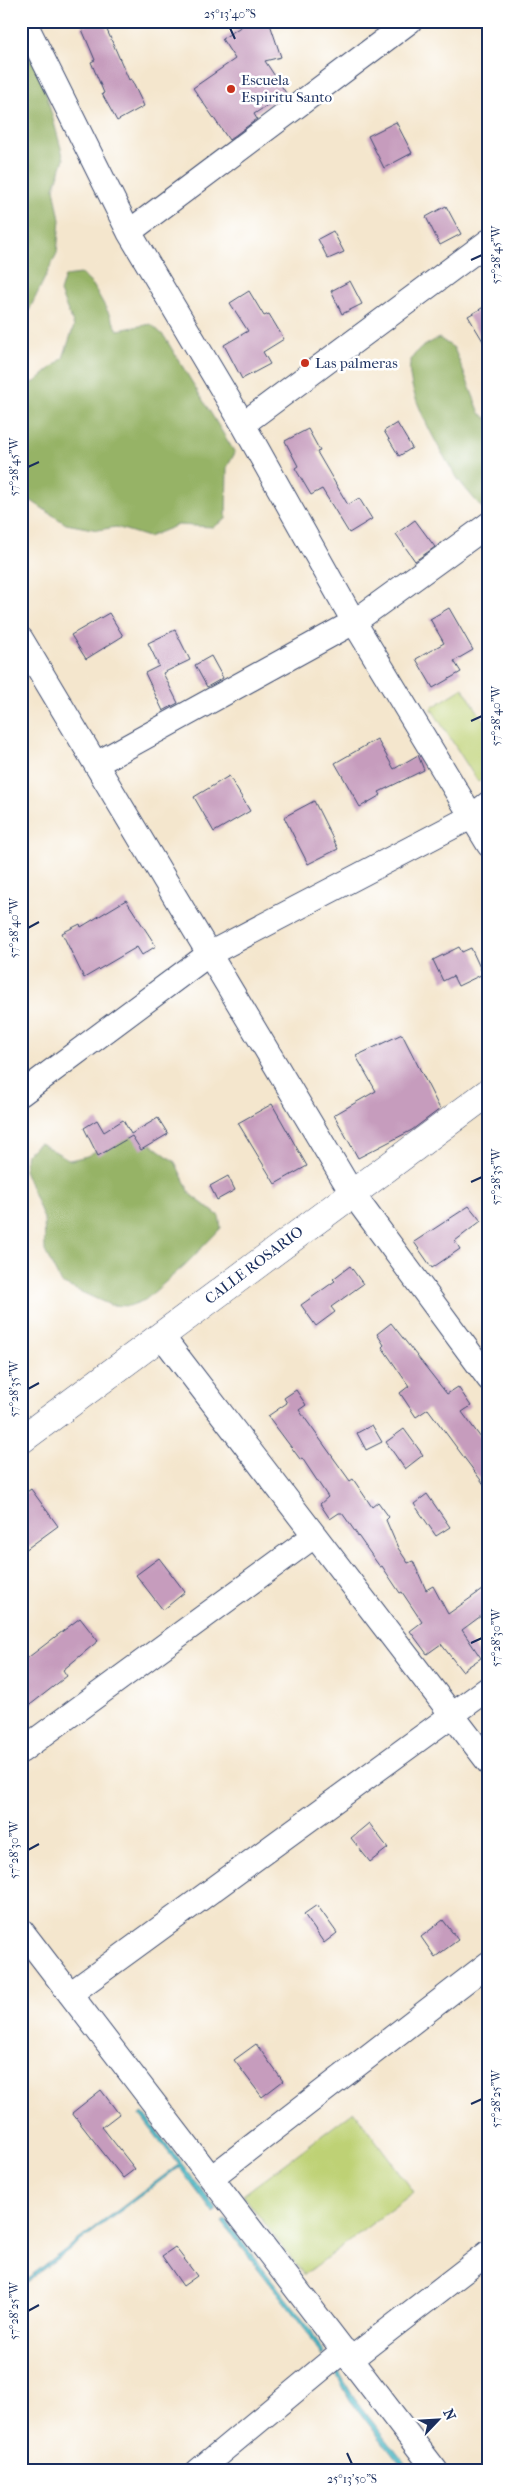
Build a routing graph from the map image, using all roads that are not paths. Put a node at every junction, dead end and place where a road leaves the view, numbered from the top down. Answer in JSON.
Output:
{"nodes":[{"id":1,"x":24,"y":21,"type":"edge"},
{"id":2,"x":410,"y":21,"type":"edge"},
{"id":3,"x":129,"y":232,"type":"junction"},
{"id":4,"x":489,"y":241,"type":"edge"},
{"id":5,"x":243,"y":424,"type":"junction"},
{"id":6,"x":489,"y":524,"type":"edge"},
{"id":7,"x":354,"y":622,"type":"junction"},
{"id":8,"x":21,"y":639,"type":"edge"},
{"id":9,"x":96,"y":764,"type":"junction"},
{"id":10,"x":480,"y":810,"type":"edge"},
{"id":11,"x":489,"y":845,"type":"edge"},
{"id":12,"x":209,"y":954,"type":"junction"},
{"id":13,"x":489,"y":1092,"type":"edge"},
{"id":14,"x":21,"y":1094,"type":"edge"},
{"id":15,"x":352,"y":1193,"type":"junction"},
{"id":16,"x":161,"y":1335,"type":"junction"},
{"id":17,"x":489,"y":1379,"type":"edge"},
{"id":18,"x":21,"y":1440,"type":"edge"},
{"id":19,"x":314,"y":1536,"type":"junction"},
{"id":20,"x":489,"y":1688,"type":"edge"},
{"id":21,"x":452,"y":1716,"type":"junction"},
{"id":22,"x":21,"y":1751,"type":"edge"},
{"id":23,"x":489,"y":1763,"type":"edge"},
{"id":24,"x":21,"y":1930,"type":"edge"},
{"id":25,"x":489,"y":1963,"type":"edge"},
{"id":26,"x":70,"y":1994,"type":"junction"},
{"id":27,"x":211,"y":2178,"type":"junction"},
{"id":28,"x":489,"y":2252,"type":"edge"},
{"id":29,"x":347,"y":2355,"type":"junction"},
{"id":30,"x":198,"y":2471,"type":"edge"},
{"id":31,"x":436,"y":2471,"type":"edge"}],
"edges":[{"from":1,"to":3,"type":"street"},
{"from":2,"to":3,"type":"street"},
{"from":3,"to":5,"type":"street"},
{"from":4,"to":5,"type":"street"},
{"from":5,"to":7,"type":"street"},
{"from":6,"to":7,"type":"street"},
{"from":7,"to":9,"type":"street"},
{"from":7,"to":10,"type":"street"},
{"from":8,"to":9,"type":"street"},
{"from":9,"to":12,"type":"street"},
{"from":10,"to":11,"type":"street"},
{"from":10,"to":12,"type":"street"},
{"from":12,"to":14,"type":"street"},
{"from":12,"to":15,"type":"street"},
{"from":13,"to":15,"type":"main road","name":"CALLE ROSARIO"},
{"from":15,"to":16,"type":"main road","name":"CALLE ROSARIO"},
{"from":15,"to":17,"type":"street"},
{"from":16,"to":18,"type":"main road","name":"CALLE ROSARIO"},
{"from":16,"to":19,"type":"street"},
{"from":19,"to":21,"type":"street"},
{"from":19,"to":22,"type":"street"},
{"from":20,"to":21,"type":"street"},
{"from":21,"to":23,"type":"street"},
{"from":21,"to":26,"type":"street"},
{"from":24,"to":26,"type":"street"},
{"from":25,"to":27,"type":"street"},
{"from":26,"to":27,"type":"street"},
{"from":27,"to":29,"type":"street"},
{"from":28,"to":29,"type":"street"},
{"from":29,"to":30,"type":"street"},
{"from":29,"to":31,"type":"street"}]}
